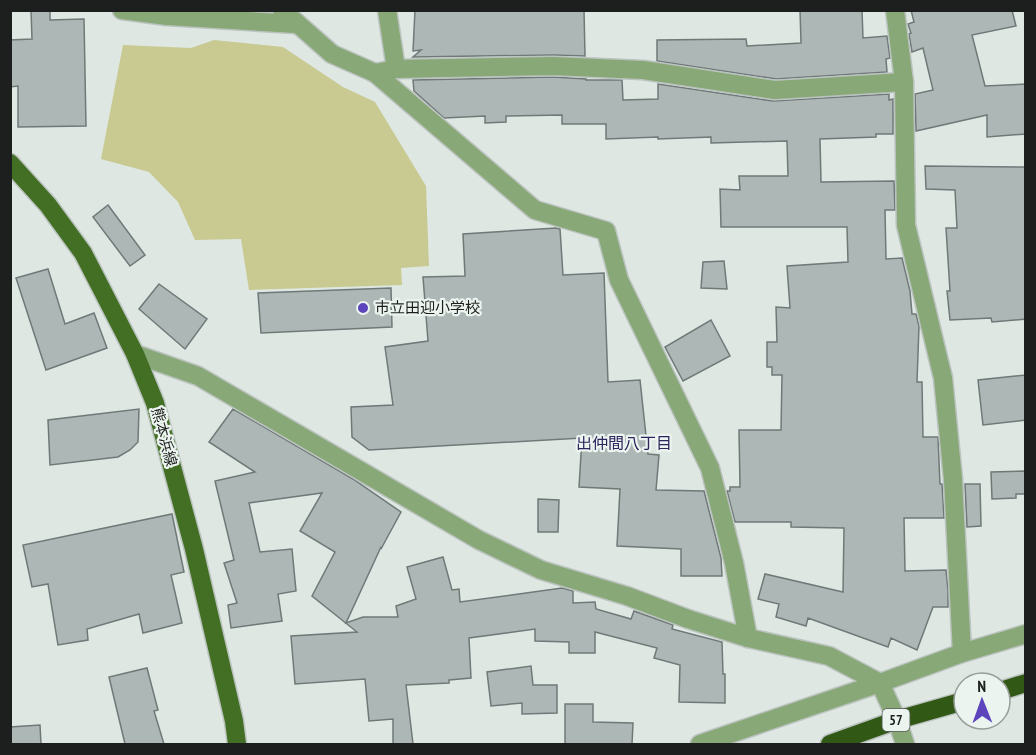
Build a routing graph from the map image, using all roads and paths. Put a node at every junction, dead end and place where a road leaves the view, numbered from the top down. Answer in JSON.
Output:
{"nodes":[{"id":1,"x":122,"y":10,"type":"edge"},
{"id":2,"x":282,"y":10,"type":"edge"},
{"id":3,"x":387,"y":10,"type":"edge"},
{"id":4,"x":895,"y":10,"type":"edge"},
{"id":5,"x":296,"y":24,"type":"junction"},
{"id":6,"x":396,"y":69,"type":"junction"},
{"id":7,"x":375,"y":73,"type":"junction"},
{"id":8,"x":904,"y":82,"type":"junction"},
{"id":9,"x":10,"y":163,"type":"edge"},
{"id":10,"x":135,"y":354,"type":"junction"},
{"id":11,"x":1026,"y":634,"type":"edge"},
{"id":12,"x":747,"y":638,"type":"junction"},
{"id":13,"x":962,"y":653,"type":"junction"},
{"id":14,"x":880,"y":683,"type":"junction"},
{"id":15,"x":952,"y":704,"type":"edge"},
{"id":16,"x":897,"y":720,"type":"junction"},
{"id":17,"x":237,"y":744,"type":"edge"},
{"id":18,"x":700,"y":744,"type":"edge"},
{"id":19,"x":830,"y":744,"type":"edge"},
{"id":20,"x":905,"y":744,"type":"edge"}],
"edges":[{"from":1,"to":5,"type":"street"},
{"from":2,"to":5,"type":"street"},
{"from":3,"to":6,"type":"street"},
{"from":4,"to":8,"type":"street"},
{"from":5,"to":7,"type":"street"},
{"from":6,"to":7,"type":"street"},
{"from":6,"to":8,"type":"street"},
{"from":7,"to":12,"type":"street"},
{"from":8,"to":13,"type":"street"},
{"from":9,"to":10,"type":"main road","name":"熊本浜線"},
{"from":10,"to":12,"type":"street"},
{"from":10,"to":17,"type":"main road","name":"熊本浜線"},
{"from":11,"to":13,"type":"street"},
{"from":12,"to":14,"type":"street"},
{"from":13,"to":14,"type":"street"},
{"from":14,"to":16,"type":"street"},
{"from":14,"to":18,"type":"street"},
{"from":15,"to":16,"type":"highway","number":"57"},
{"from":16,"to":19,"type":"highway","number":"57"},
{"from":16,"to":20,"type":"street"}]}
